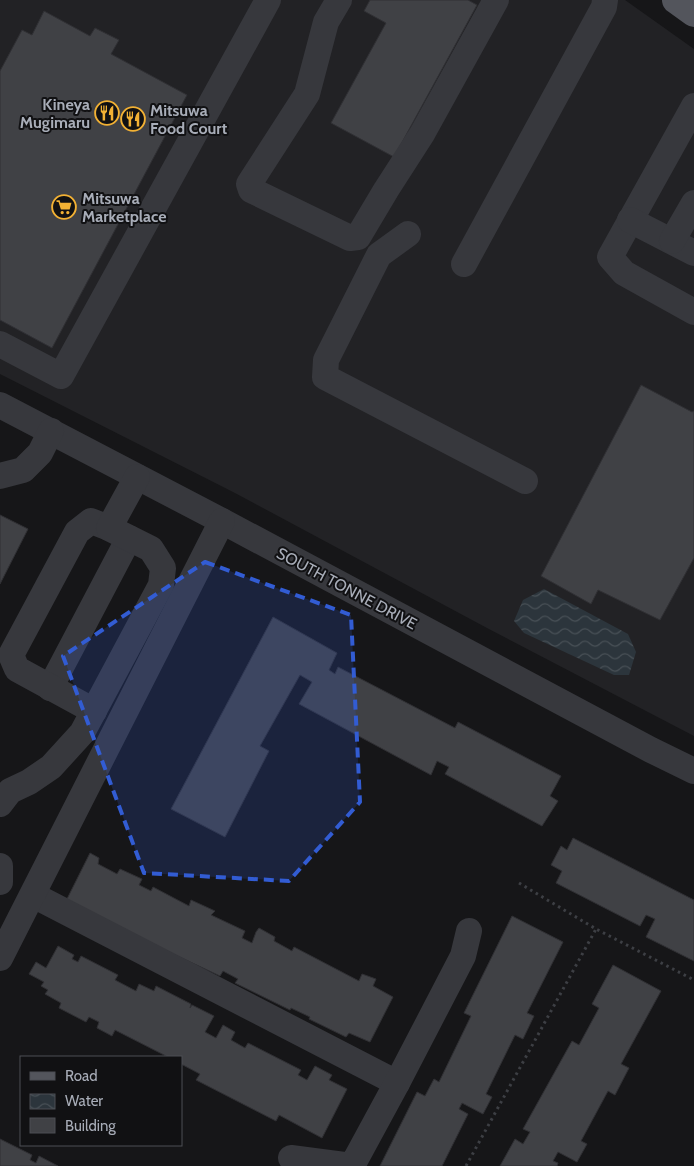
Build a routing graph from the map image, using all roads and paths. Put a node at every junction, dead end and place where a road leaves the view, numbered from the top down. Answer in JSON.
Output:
{"nodes":[{"id":1,"x":268,"y":0,"type":"edge"},
{"id":2,"x":339,"y":0,"type":"edge"},
{"id":3,"x":496,"y":0,"type":"edge"},
{"id":4,"x":605,"y":0,"type":"edge"},
{"id":5,"x":676,"y":0,"type":"edge"},
{"id":6,"x":694,"y":13,"type":"edge"},
{"id":7,"x":694,"y":106,"type":"edge"},
{"id":8,"x":694,"y":202,"type":"edge"},
{"id":9,"x":630,"y":220,"type":"junction"},
{"id":10,"x":408,"y":234,"type":"dead end"},
{"id":11,"x":683,"y":247,"type":"edge"},
{"id":12,"x":464,"y":264,"type":"dead end"},
{"id":13,"x":694,"y":312,"type":"edge"},
{"id":14,"x":0,"y":344,"type":"edge"},
{"id":15,"x":0,"y":405,"type":"edge"},
{"id":16,"x":51,"y":431,"type":"junction"},
{"id":17,"x":0,"y":476,"type":"edge"},
{"id":18,"x":137,"y":477,"type":"junction"},
{"id":19,"x":525,"y":481,"type":"dead end"},
{"id":20,"x":222,"y":521,"type":"junction"},
{"id":21,"x":119,"y":533,"type":"junction"},
{"id":22,"x":50,"y":688,"type":"junction"},
{"id":23,"x":94,"y":711,"type":"junction"},
{"id":24,"x":694,"y":771,"type":"edge"},
{"id":25,"x":0,"y":804,"type":"edge"},
{"id":26,"x":0,"y":866,"type":"edge"},
{"id":27,"x":0,"y":882,"type":"edge"},
{"id":28,"x":519,"y":883,"type":"dead end"},
{"id":29,"x":32,"y":895,"type":"junction"},
{"id":30,"x":596,"y":930,"type":"junction"},
{"id":31,"x":469,"y":932,"type":"dead end"},
{"id":32,"x":0,"y":958,"type":"edge"},
{"id":33,"x":694,"y":980,"type":"edge"},
{"id":34,"x":397,"y":1083,"type":"junction"},
{"id":35,"x":291,"y":1158,"type":"dead end"},
{"id":36,"x":466,"y":1166,"type":"edge"}],
"edges":[{"from":1,"to":14,"type":"street"},
{"from":2,"to":3,"type":"street"},
{"from":4,"to":12,"type":"street"},
{"from":5,"to":6,"type":"main road"},
{"from":7,"to":9,"type":"street"},
{"from":8,"to":11,"type":"street"},
{"from":9,"to":11,"type":"street"},
{"from":9,"to":13,"type":"street"},
{"from":10,"to":19,"type":"street"},
{"from":15,"to":16,"type":"street","name":"SOUTH TONNE DRIVE"},
{"from":16,"to":17,"type":"street"},
{"from":16,"to":18,"type":"street","name":"SOUTH TONNE DRIVE"},
{"from":18,"to":20,"type":"street","name":"SOUTH TONNE DRIVE"},
{"from":18,"to":21,"type":"street"},
{"from":20,"to":24,"type":"street","name":"SOUTH TONNE DRIVE"},
{"from":20,"to":29,"type":"street"},
{"from":21,"to":22,"type":"street"},
{"from":21,"to":22,"type":"street"},
{"from":21,"to":23,"type":"street"},
{"from":22,"to":23,"type":"street"},
{"from":23,"to":25,"type":"street"},
{"from":26,"to":27,"type":"street"},
{"from":28,"to":30,"type":"path"},
{"from":29,"to":32,"type":"street"},
{"from":29,"to":34,"type":"street"},
{"from":30,"to":33,"type":"path"},
{"from":30,"to":36,"type":"path"},
{"from":31,"to":34,"type":"street"},
{"from":34,"to":35,"type":"street"}]}
